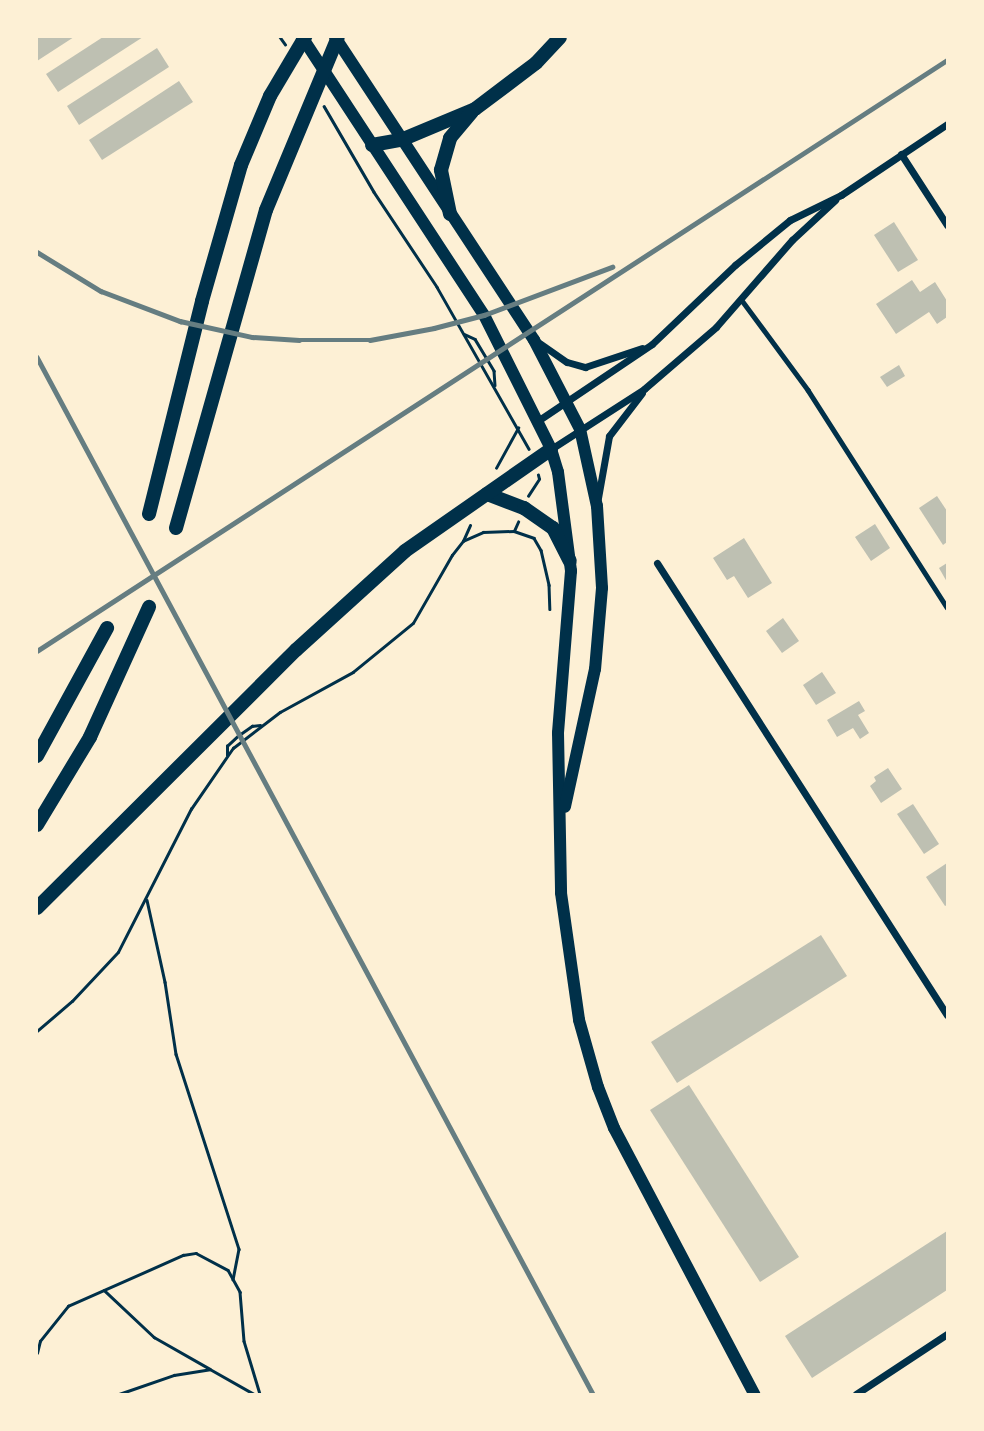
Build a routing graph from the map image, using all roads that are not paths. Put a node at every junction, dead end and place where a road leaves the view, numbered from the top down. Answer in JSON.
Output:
{"nodes":[{"id":1,"x":303,"y":37,"type":"edge"},
{"id":2,"x":337,"y":37,"type":"edge"},
{"id":3,"x":560,"y":37,"type":"edge"},
{"id":4,"x":475,"y":109,"type":"junction"},
{"id":5,"x":947,"y":124,"type":"edge"},
{"id":6,"x":401,"y":140,"type":"junction"},
{"id":7,"x":372,"y":145,"type":"junction"},
{"id":8,"x":901,"y":154,"type":"junction"},
{"id":9,"x":841,"y":195,"type":"junction"},
{"id":10,"x":450,"y":214,"type":"junction"},
{"id":11,"x":947,"y":225,"type":"edge"},
{"id":12,"x":741,"y":299,"type":"junction"},
{"id":13,"x":534,"y":340,"type":"junction"},
{"id":14,"x":652,"y":344,"type":"junction"},
{"id":15,"x":644,"y":389,"type":"junction"},
{"id":16,"x":568,"y":401,"type":"junction"},
{"id":17,"x":539,"y":420,"type":"junction"},
{"id":18,"x":580,"y":429,"type":"junction"},
{"id":19,"x":551,"y":449,"type":"junction"},
{"id":20,"x":487,"y":494,"type":"junction"},
{"id":21,"x":597,"y":506,"type":"junction"},
{"id":22,"x":149,"y":514,"type":"dead end"},
{"id":23,"x":176,"y":528,"type":"dead end"},
{"id":24,"x":570,"y":561,"type":"junction"},
{"id":25,"x":657,"y":563,"type":"dead end"},
{"id":26,"x":149,"y":607,"type":"dead end"},
{"id":27,"x":947,"y":607,"type":"edge"},
{"id":28,"x":107,"y":628,"type":"dead end"},
{"id":29,"x":37,"y":756,"type":"edge"},
{"id":30,"x":561,"y":824,"type":"junction"},
{"id":31,"x":37,"y":825,"type":"edge"},
{"id":32,"x":37,"y":908,"type":"edge"},
{"id":33,"x":947,"y":1015,"type":"edge"},
{"id":34,"x":947,"y":1334,"type":"edge"},
{"id":35,"x":754,"y":1394,"type":"edge"},
{"id":36,"x":856,"y":1394,"type":"edge"}],
"edges":[{"from":1,"to":7,"type":"main road"},
{"from":1,"to":22,"type":"highway"},
{"from":2,"to":6,"type":"main road"},
{"from":2,"to":23,"type":"highway"},
{"from":3,"to":4,"type":"highway"},
{"from":4,"to":6,"type":"highway"},
{"from":4,"to":10,"type":"highway"},
{"from":5,"to":8,"type":"street"},
{"from":6,"to":7,"type":"highway"},
{"from":6,"to":10,"type":"main road"},
{"from":7,"to":17,"type":"main road"},
{"from":8,"to":9,"type":"street"},
{"from":8,"to":11,"type":"street"},
{"from":9,"to":12,"type":"street"},
{"from":9,"to":14,"type":"street"},
{"from":10,"to":13,"type":"main road"},
{"from":12,"to":15,"type":"street"},
{"from":12,"to":27,"type":"lane"},
{"from":13,"to":14,"type":"street"},
{"from":13,"to":16,"type":"main road"},
{"from":14,"to":16,"type":"street"},
{"from":15,"to":18,"type":"street"},
{"from":15,"to":21,"type":"street"},
{"from":16,"to":17,"type":"street"},
{"from":16,"to":18,"type":"main road"},
{"from":17,"to":19,"type":"main road"},
{"from":18,"to":19,"type":"street"},
{"from":18,"to":21,"type":"main road"},
{"from":19,"to":20,"type":"highway"},
{"from":19,"to":24,"type":"main road"},
{"from":20,"to":24,"type":"highway"},
{"from":20,"to":32,"type":"highway"},
{"from":21,"to":30,"type":"main road"},
{"from":24,"to":30,"type":"main road"},
{"from":25,"to":33,"type":"street"},
{"from":26,"to":31,"type":"highway"},
{"from":28,"to":29,"type":"highway"},
{"from":30,"to":35,"type":"main road"},
{"from":34,"to":36,"type":"street"}]}
